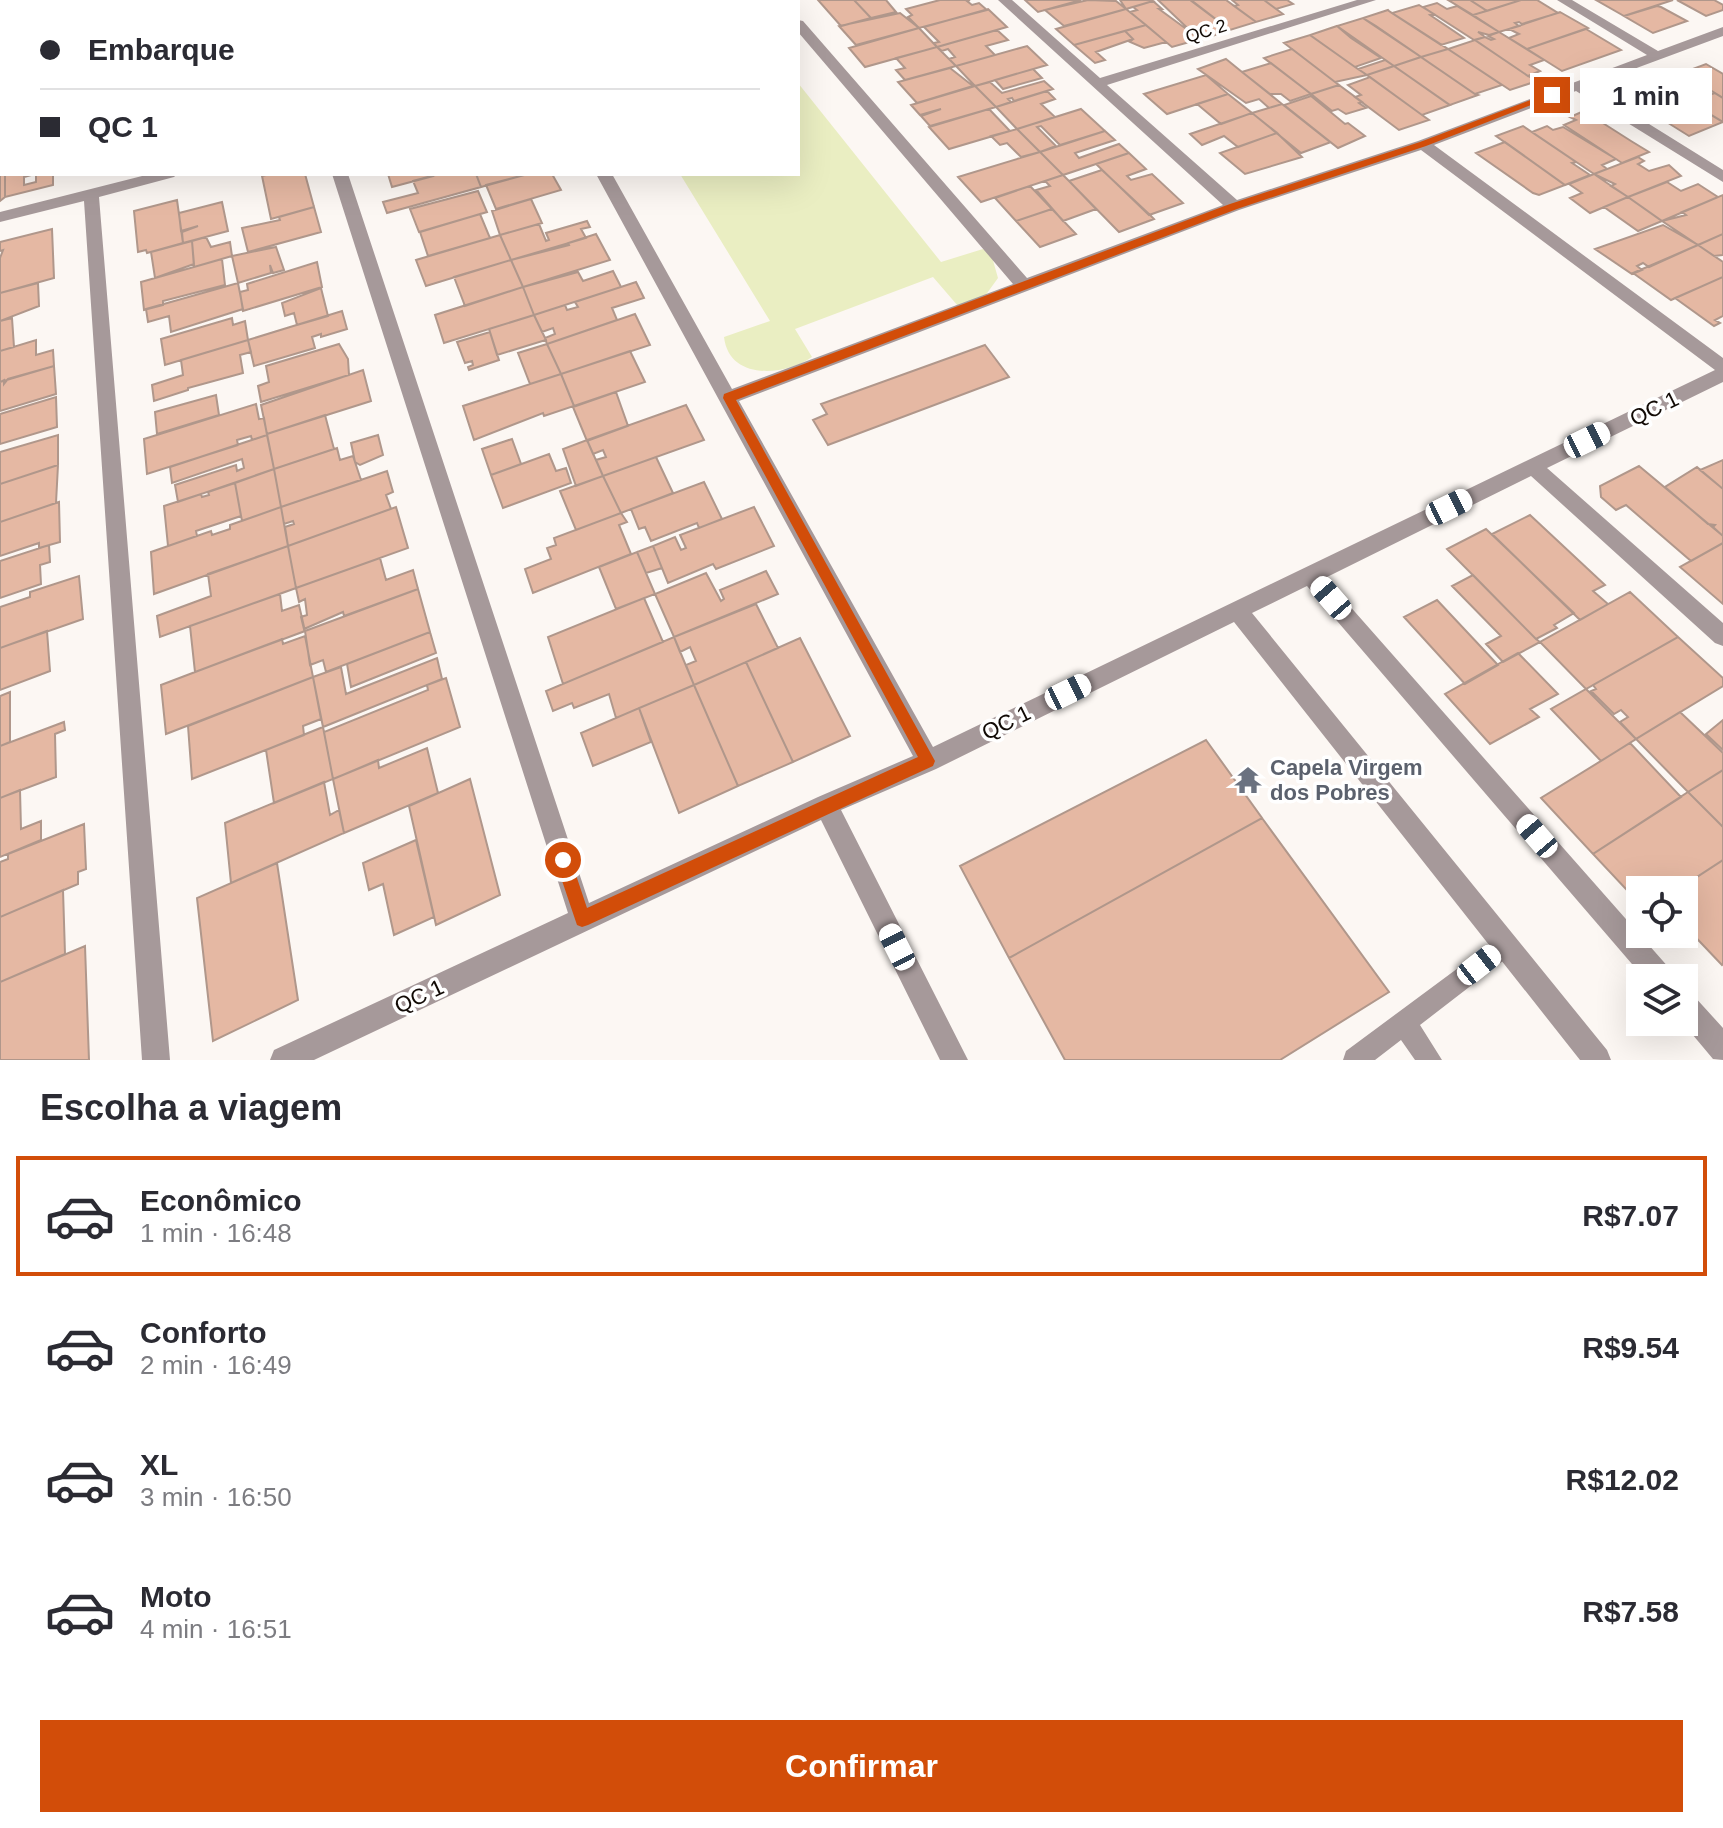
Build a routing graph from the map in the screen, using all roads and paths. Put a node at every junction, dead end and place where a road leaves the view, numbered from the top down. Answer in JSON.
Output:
{"nodes":[{"id":1,"x":1004,"y":0,"type":"edge"},
{"id":2,"x":1370,"y":0,"type":"edge"},
{"id":3,"x":1563,"y":0,"type":"edge"},
{"id":4,"x":800,"y":26,"type":"edge"},
{"id":5,"x":1721,"y":33,"type":"edge"},
{"id":6,"x":1656,"y":55,"type":"junction"},
{"id":7,"x":1099,"y":83,"type":"junction"},
{"id":8,"x":1578,"y":86,"type":"junction"},
{"id":9,"x":1423,"y":144,"type":"junction"},
{"id":10,"x":161,"y":176,"type":"edge"},
{"id":11,"x":341,"y":176,"type":"edge"},
{"id":12,"x":605,"y":176,"type":"edge"},
{"id":13,"x":1723,"y":177,"type":"edge"},
{"id":14,"x":91,"y":194,"type":"junction"},
{"id":15,"x":1234,"y":206,"type":"junction"},
{"id":16,"x":0,"y":217,"type":"edge"},
{"id":17,"x":1024,"y":285,"type":"junction"},
{"id":18,"x":1723,"y":367,"type":"edge"},
{"id":19,"x":1723,"y":374,"type":"edge"},
{"id":20,"x":729,"y":398,"type":"junction"},
{"id":21,"x":1533,"y":467,"type":"junction"},
{"id":22,"x":1310,"y":575,"type":"junction"},
{"id":23,"x":1237,"y":610,"type":"junction"},
{"id":24,"x":1723,"y":636,"type":"edge"},
{"id":25,"x":928,"y":761,"type":"junction"},
{"id":26,"x":826,"y":805,"type":"junction"},
{"id":27,"x":582,"y":919,"type":"junction"},
{"id":28,"x":1504,"y":946,"type":"junction"},
{"id":29,"x":1649,"y":964,"type":"edge"},
{"id":30,"x":1698,"y":1020,"type":"edge"},
{"id":31,"x":1404,"y":1023,"type":"junction"},
{"id":32,"x":1723,"y":1049,"type":"edge"},
{"id":33,"x":156,"y":1060,"type":"edge"},
{"id":34,"x":284,"y":1060,"type":"edge"},
{"id":35,"x":954,"y":1060,"type":"edge"},
{"id":36,"x":1355,"y":1060,"type":"edge"},
{"id":37,"x":1430,"y":1060,"type":"edge"},
{"id":38,"x":1597,"y":1060,"type":"edge"}],
"edges":[{"from":1,"to":7,"type":"street"},
{"from":2,"to":7,"type":"street","name":"QC 2"},
{"from":3,"to":6,"type":"street"},
{"from":4,"to":17,"type":"street"},
{"from":5,"to":6,"type":"street"},
{"from":6,"to":8,"type":"street"},
{"from":7,"to":15,"type":"street"},
{"from":8,"to":9,"type":"street"},
{"from":8,"to":13,"type":"street"},
{"from":9,"to":15,"type":"street"},
{"from":9,"to":18,"type":"street"},
{"from":10,"to":14,"type":"street"},
{"from":11,"to":27,"type":"street"},
{"from":12,"to":20,"type":"street"},
{"from":14,"to":16,"type":"street"},
{"from":14,"to":33,"type":"street"},
{"from":15,"to":17,"type":"street"},
{"from":17,"to":20,"type":"street"},
{"from":19,"to":21,"type":"street","name":"QC 1"},
{"from":20,"to":25,"type":"street"},
{"from":21,"to":22,"type":"street","name":"QC 1"},
{"from":21,"to":24,"type":"street"},
{"from":22,"to":23,"type":"street","name":"QC 1"},
{"from":22,"to":29,"type":"street"},
{"from":23,"to":25,"type":"street","name":"QC 1"},
{"from":23,"to":28,"type":"street"},
{"from":25,"to":26,"type":"street","name":"QC 1"},
{"from":26,"to":27,"type":"street","name":"QC 1"},
{"from":26,"to":35,"type":"street"},
{"from":27,"to":34,"type":"street","name":"QC 1"},
{"from":28,"to":31,"type":"lane"},
{"from":28,"to":38,"type":"street"},
{"from":30,"to":32,"type":"street"},
{"from":31,"to":36,"type":"lane"},
{"from":31,"to":37,"type":"lane"}]}
